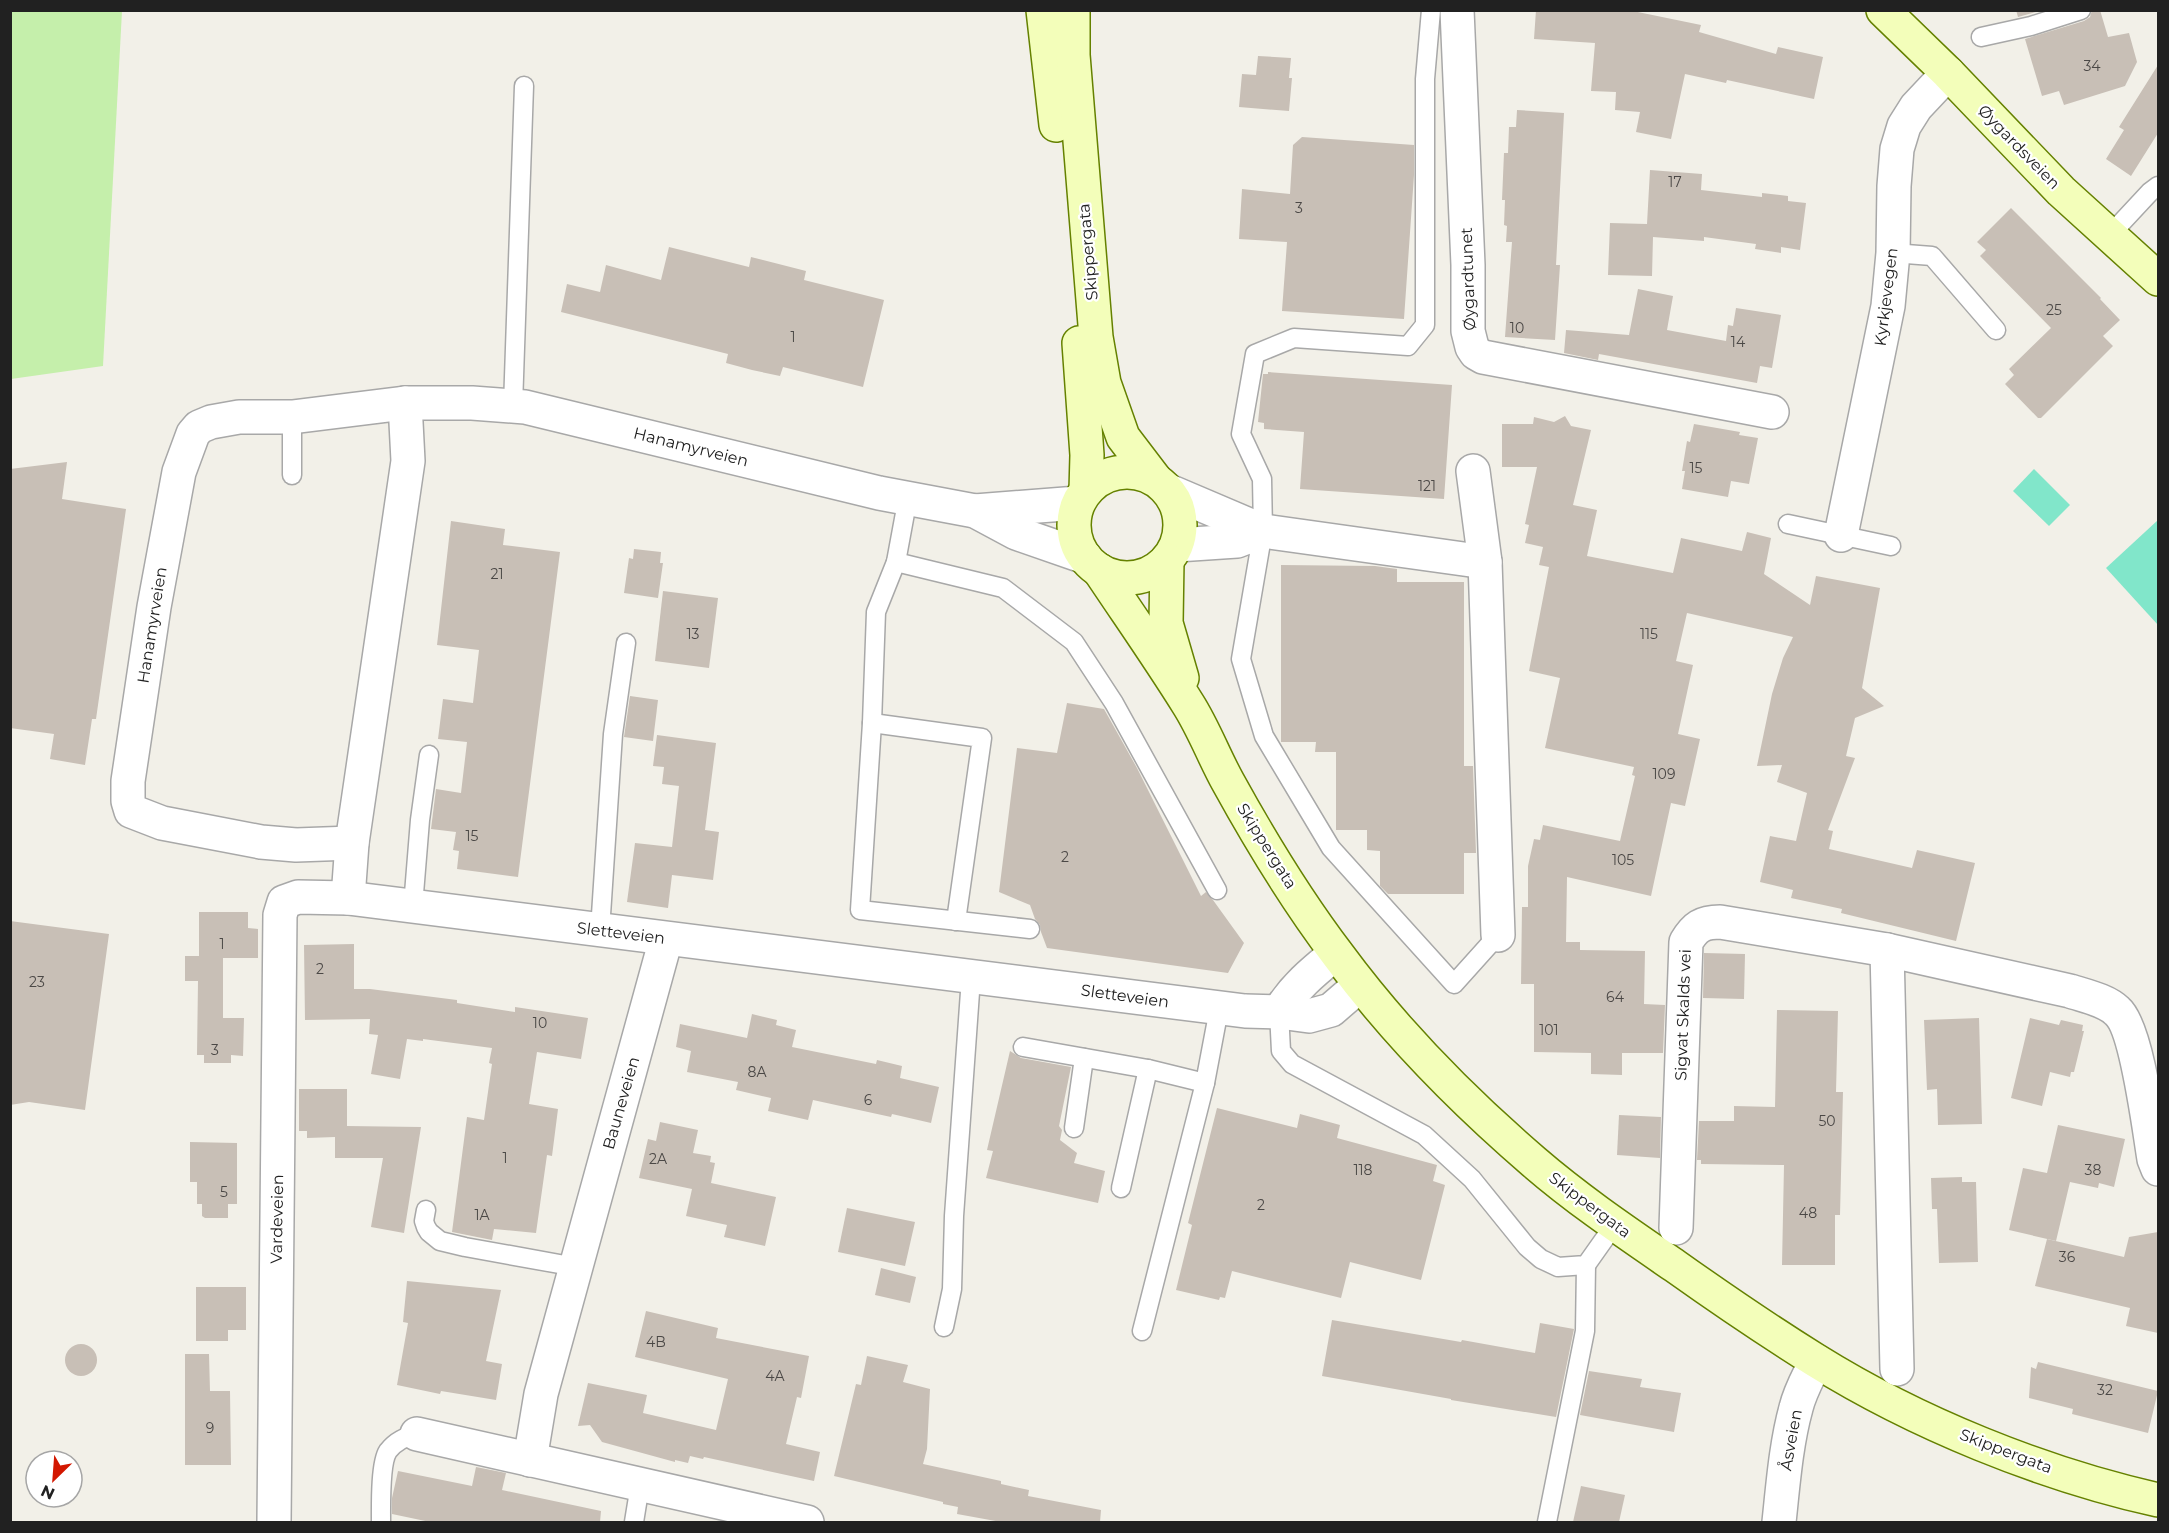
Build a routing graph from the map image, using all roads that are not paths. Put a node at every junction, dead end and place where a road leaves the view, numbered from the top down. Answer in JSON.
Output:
{"nodes":[{"id":1,"x":1042,"y":10,"type":"edge"},
{"id":2,"x":1073,"y":10,"type":"edge"},
{"id":3,"x":1431,"y":10,"type":"edge"},
{"id":4,"x":1457,"y":10,"type":"edge"},
{"id":5,"x":1883,"y":10,"type":"edge"},
{"id":6,"x":2081,"y":10,"type":"edge"},
{"id":7,"x":1981,"y":37,"type":"dead end"},
{"id":8,"x":1948,"y":73,"type":"junction"},
{"id":9,"x":524,"y":86,"type":"dead end"},
{"id":10,"x":2158,"y":186,"type":"edge"},
{"id":11,"x":2109,"y":236,"type":"junction"},
{"id":12,"x":1893,"y":253,"type":"junction"},
{"id":13,"x":2158,"y":279,"type":"edge"},
{"id":14,"x":1996,"y":330,"type":"dead end"},
{"id":15,"x":405,"y":403,"type":"junction"},
{"id":16,"x":513,"y":406,"type":"junction"},
{"id":17,"x":1772,"y":412,"type":"dead end"},
{"id":18,"x":292,"y":417,"type":"junction"},
{"id":19,"x":1473,"y":471,"type":"dead end"},
{"id":20,"x":292,"y":475,"type":"dead end"},
{"id":21,"x":1162,"y":485,"type":"junction"},
{"id":22,"x":909,"y":497,"type":"junction"},
{"id":23,"x":1082,"y":497,"type":"junction"},
{"id":24,"x":975,"y":511,"type":"junction"},
{"id":25,"x":1788,"y":524,"type":"dead end"},
{"id":26,"x":1263,"y":531,"type":"junction"},
{"id":27,"x":1841,"y":535,"type":"junction"},
{"id":28,"x":1891,"y":546,"type":"dead end"},
{"id":29,"x":1172,"y":552,"type":"junction"},
{"id":30,"x":896,"y":562,"type":"junction"},
{"id":31,"x":1485,"y":562,"type":"junction"},
{"id":32,"x":1092,"y":564,"type":"junction"},
{"id":33,"x":626,"y":643,"type":"dead end"},
{"id":34,"x":1190,"y":706,"type":"junction"},
{"id":35,"x":872,"y":723,"type":"junction"},
{"id":36,"x":429,"y":755,"type":"dead end"},
{"id":37,"x":352,"y":843,"type":"junction"},
{"id":38,"x":1217,"y":890,"type":"dead end"},
{"id":39,"x":348,"y":898,"type":"junction"},
{"id":40,"x":412,"y":906,"type":"junction"},
{"id":41,"x":280,"y":915,"type":"joint"},
{"id":42,"x":956,"y":921,"type":"junction"},
{"id":43,"x":1030,"y":929,"type":"dead end"},
{"id":44,"x":600,"y":930,"type":"junction"},
{"id":45,"x":1498,"y":935,"type":"joint"},
{"id":46,"x":666,"y":939,"type":"junction"},
{"id":47,"x":1887,"y":951,"type":"junction"},
{"id":48,"x":1336,"y":953,"type":"junction"},
{"id":49,"x":971,"y":978,"type":"junction"},
{"id":50,"x":1360,"y":984,"type":"junction"},
{"id":51,"x":1219,"y":1009,"type":"junction"},
{"id":52,"x":1279,"y":1012,"type":"junction"},
{"id":53,"x":1023,"y":1047,"type":"dead end"},
{"id":54,"x":1084,"y":1058,"type":"junction"},
{"id":55,"x":1148,"y":1069,"type":"junction"},
{"id":56,"x":1205,"y":1083,"type":"junction"},
{"id":57,"x":1074,"y":1128,"type":"dead end"},
{"id":58,"x":2158,"y":1169,"type":"edge"},
{"id":59,"x":1120,"y":1188,"type":"dead end"},
{"id":60,"x":426,"y":1210,"type":"dead end"},
{"id":61,"x":1614,"y":1224,"type":"junction"},
{"id":62,"x":1676,"y":1228,"type":"dead end"},
{"id":63,"x":1586,"y":1265,"type":"junction"},
{"id":64,"x":576,"y":1267,"type":"junction"},
{"id":65,"x":944,"y":1327,"type":"dead end"},
{"id":66,"x":1142,"y":1331,"type":"dead end"},
{"id":67,"x":1816,"y":1361,"type":"junction"},
{"id":68,"x":1898,"y":1369,"type":"dead end"},
{"id":69,"x":417,"y":1434,"type":"joint"},
{"id":70,"x":530,"y":1461,"type":"junction"},
{"id":71,"x":640,"y":1485,"type":"junction"},
{"id":72,"x":2158,"y":1500,"type":"edge"},
{"id":73,"x":274,"y":1522,"type":"edge"},
{"id":74,"x":381,"y":1522,"type":"edge"},
{"id":75,"x":634,"y":1522,"type":"edge"},
{"id":76,"x":807,"y":1522,"type":"edge"},
{"id":77,"x":1547,"y":1522,"type":"edge"},
{"id":78,"x":1779,"y":1522,"type":"edge"}],
"edges":[{"from":1,"to":23,"type":"main road","name":"Skippergata"},
{"from":2,"to":21,"type":"main road","name":"Skippergata"},
{"from":3,"to":26,"type":"lane"},
{"from":4,"to":17,"type":"street","name":"Øygardtunet"},
{"from":5,"to":8,"type":"main road","name":"Øygardsveien"},
{"from":6,"to":7,"type":"lane"},
{"from":8,"to":11,"type":"main road","name":"Øygardsveien"},
{"from":8,"to":12,"type":"street","name":"Kyrkjevegen"},
{"from":9,"to":16,"type":"lane"},
{"from":10,"to":11,"type":"lane"},
{"from":11,"to":13,"type":"main road","name":"Øygardsveien"},
{"from":12,"to":14,"type":"lane"},
{"from":12,"to":27,"type":"street","name":"Kyrkjevegen"},
{"from":15,"to":16,"type":"street","name":"Hanamyrveien"},
{"from":15,"to":18,"type":"street","name":"Hanamyrveien"},
{"from":15,"to":37,"type":"street"},
{"from":16,"to":22,"type":"street","name":"Hanamyrveien"},
{"from":18,"to":20,"type":"lane"},
{"from":18,"to":37,"type":"street","name":"Hanamyrveien"},
{"from":19,"to":31,"type":"street"},
{"from":21,"to":23,"type":"main road"},
{"from":21,"to":26,"type":"street"},
{"from":21,"to":29,"type":"main road","name":"Skippergata"},
{"from":22,"to":24,"type":"street","name":"Hanamyrveien"},
{"from":22,"to":30,"type":"lane"},
{"from":23,"to":24,"type":"street","name":"Hanamyrveien"},
{"from":23,"to":32,"type":"main road","name":"Skippergata"},
{"from":24,"to":32,"type":"street","name":"Hanamyrveien"},
{"from":25,"to":27,"type":"lane"},
{"from":26,"to":29,"type":"street"},
{"from":26,"to":31,"type":"street"},
{"from":26,"to":45,"type":"lane"},
{"from":27,"to":28,"type":"lane"},
{"from":29,"to":32,"type":"main road"},
{"from":29,"to":34,"type":"main road","name":"Skippergata"},
{"from":30,"to":35,"type":"lane"},
{"from":30,"to":38,"type":"lane"},
{"from":31,"to":45,"type":"street"},
{"from":32,"to":34,"type":"main road","name":"Skippergata"},
{"from":33,"to":44,"type":"lane"},
{"from":34,"to":48,"type":"main road","name":"Skippergata"},
{"from":35,"to":42,"type":"lane"},
{"from":35,"to":42,"type":"lane"},
{"from":36,"to":40,"type":"lane"},
{"from":37,"to":39,"type":"street"},
{"from":39,"to":40,"type":"street","name":"Sletteveien"},
{"from":39,"to":41,"type":"street","name":"Sletteveien"},
{"from":40,"to":44,"type":"street","name":"Sletteveien"},
{"from":41,"to":73,"type":"street","name":"Vardeveien"},
{"from":42,"to":43,"type":"lane"},
{"from":44,"to":46,"type":"street","name":"Sletteveien"},
{"from":46,"to":49,"type":"street","name":"Sletteveien"},
{"from":46,"to":64,"type":"street","name":"Bauneveien"},
{"from":47,"to":58,"type":"street","name":"Sigvat Skalds vei"},
{"from":47,"to":62,"type":"street","name":"Sigvat Skalds vei"},
{"from":47,"to":68,"type":"street"},
{"from":48,"to":50,"type":"main road","name":"Skippergata"},
{"from":48,"to":52,"type":"street"},
{"from":49,"to":51,"type":"street","name":"Sletteveien"},
{"from":49,"to":65,"type":"lane"},
{"from":50,"to":52,"type":"street","name":"Sletteveien"},
{"from":50,"to":61,"type":"main road","name":"Skippergata"},
{"from":51,"to":52,"type":"street","name":"Sletteveien"},
{"from":51,"to":56,"type":"lane"},
{"from":52,"to":63,"type":"lane"},
{"from":53,"to":54,"type":"lane"},
{"from":54,"to":55,"type":"lane"},
{"from":54,"to":57,"type":"lane"},
{"from":55,"to":56,"type":"lane"},
{"from":55,"to":59,"type":"lane"},
{"from":56,"to":66,"type":"lane"},
{"from":60,"to":64,"type":"lane"},
{"from":61,"to":63,"type":"lane"},
{"from":61,"to":67,"type":"main road","name":"Skippergata"},
{"from":63,"to":77,"type":"lane"},
{"from":64,"to":70,"type":"street","name":"Bauneveien"},
{"from":67,"to":72,"type":"main road","name":"Skippergata"},
{"from":67,"to":78,"type":"street","name":"Åsveien"},
{"from":69,"to":70,"type":"street"},
{"from":69,"to":74,"type":"lane"},
{"from":70,"to":71,"type":"street"},
{"from":71,"to":75,"type":"lane"},
{"from":71,"to":76,"type":"street"}]}
